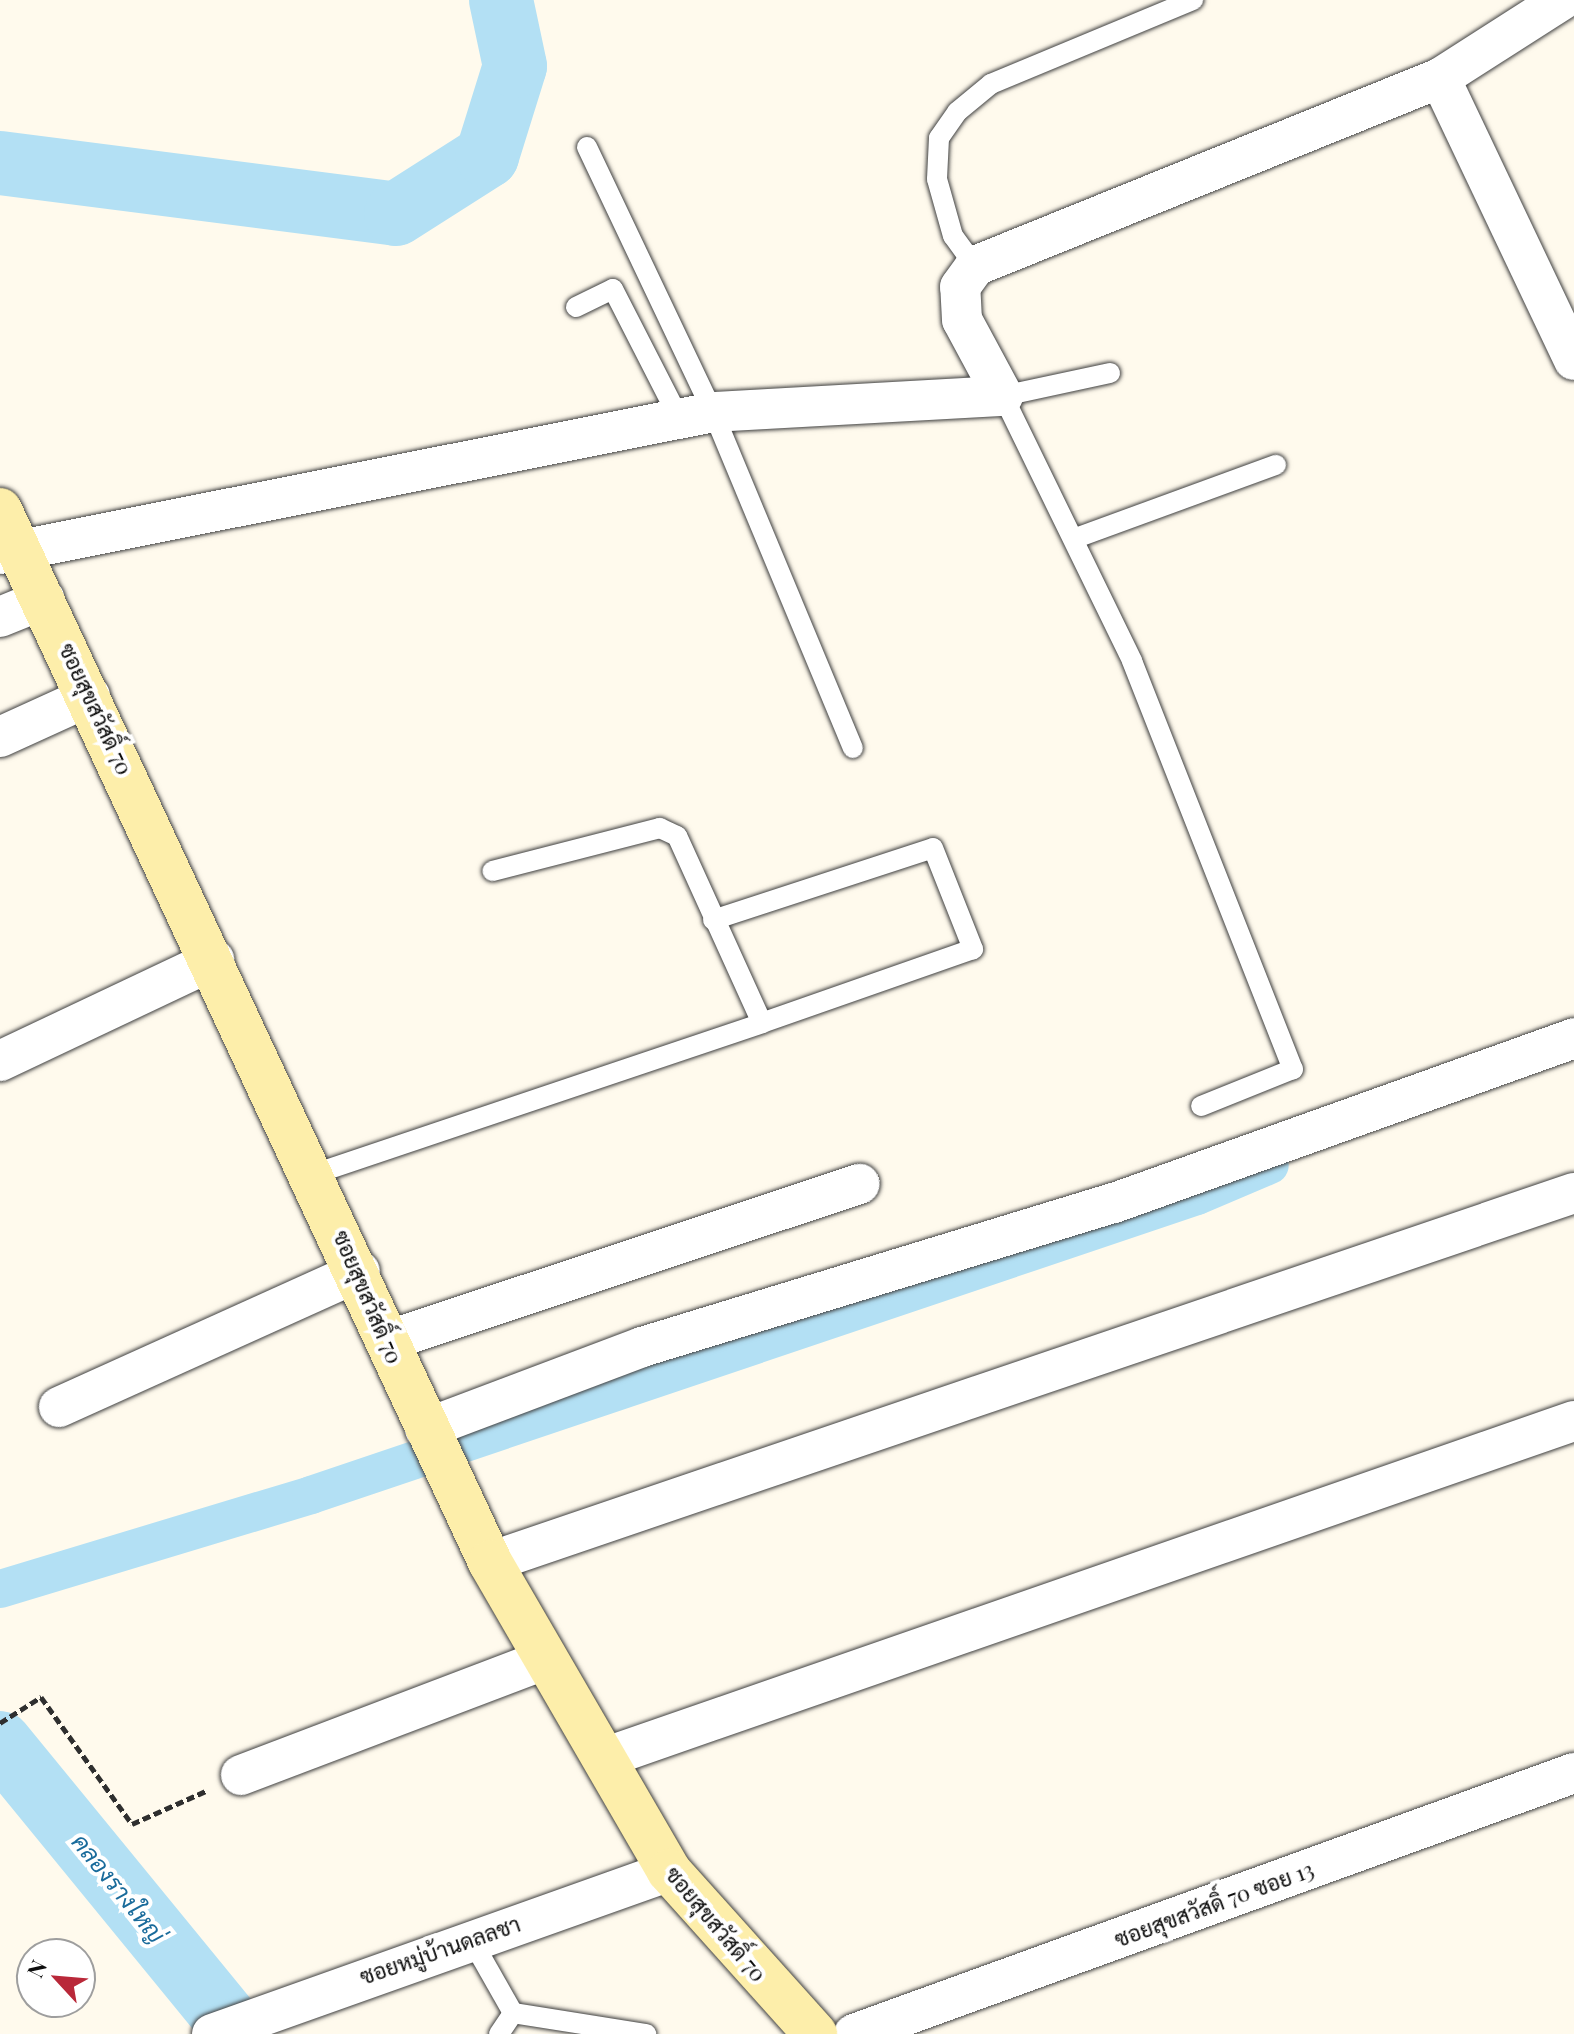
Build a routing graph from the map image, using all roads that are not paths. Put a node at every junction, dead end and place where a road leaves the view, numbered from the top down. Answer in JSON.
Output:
{"nodes":[{"id":1,"x":1193,"y":0,"type":"edge"},
{"id":2,"x":1562,"y":0,"type":"edge"},
{"id":3,"x":1440,"y":78,"type":"junction"},
{"id":4,"x":587,"y":147,"type":"dead end"},
{"id":5,"x":975,"y":266,"type":"junction"},
{"id":6,"x":576,"y":307,"type":"dead end"},
{"id":7,"x":1574,"y":360,"type":"edge"},
{"id":8,"x":1110,"y":373,"type":"dead end"},
{"id":9,"x":1003,"y":396,"type":"junction"},
{"id":10,"x":696,"y":415,"type":"junction"},
{"id":11,"x":1276,"y":465,"type":"dead end"},
{"id":12,"x":6,"y":536,"type":"edge"},
{"id":13,"x":1076,"y":538,"type":"junction"},
{"id":14,"x":44,"y":599,"type":"junction"},
{"id":15,"x":0,"y":617,"type":"edge"},
{"id":16,"x":90,"y":696,"type":"junction"},
{"id":17,"x":0,"y":737,"type":"edge"},
{"id":18,"x":853,"y":748,"type":"dead end"},
{"id":19,"x":492,"y":871,"type":"dead end"},
{"id":20,"x":713,"y":920,"type":"junction"},
{"id":21,"x":214,"y":960,"type":"junction"},
{"id":22,"x":762,"y":1023,"type":"junction"},
{"id":23,"x":1574,"y":1038,"type":"edge"},
{"id":24,"x":0,"y":1061,"type":"edge"},
{"id":25,"x":1201,"y":1106,"type":"dead end"},
{"id":26,"x":314,"y":1174,"type":"junction"},
{"id":27,"x":860,"y":1184,"type":"dead end"},
{"id":28,"x":1574,"y":1193,"type":"edge"},
{"id":29,"x":360,"y":1271,"type":"junction"},
{"id":30,"x":387,"y":1341,"type":"junction"},
{"id":31,"x":59,"y":1407,"type":"dead end"},
{"id":32,"x":1574,"y":1421,"type":"edge"},
{"id":33,"x":427,"y":1432,"type":"junction"},
{"id":34,"x":490,"y":1562,"type":"junction"},
{"id":35,"x":547,"y":1659,"type":"junction"},
{"id":36,"x":604,"y":1758,"type":"junction"},
{"id":37,"x":1574,"y":1773,"type":"edge"},
{"id":38,"x":241,"y":1775,"type":"road end"},
{"id":39,"x":669,"y":1871,"type":"junction"},
{"id":40,"x":471,"y":1939,"type":"junction"},
{"id":41,"x":513,"y":2013,"type":"junction"},
{"id":42,"x":212,"y":2034,"type":"edge"},
{"id":43,"x":499,"y":2034,"type":"edge"},
{"id":44,"x":646,"y":2034,"type":"edge"},
{"id":45,"x":815,"y":2034,"type":"edge"},
{"id":46,"x":854,"y":2034,"type":"edge"}],
"edges":[{"from":1,"to":5,"type":"lane"},
{"from":2,"to":3,"type":"street"},
{"from":3,"to":5,"type":"street"},
{"from":3,"to":7,"type":"street"},
{"from":4,"to":10,"type":"lane"},
{"from":5,"to":9,"type":"street"},
{"from":6,"to":10,"type":"lane"},
{"from":8,"to":9,"type":"lane"},
{"from":9,"to":10,"type":"street"},
{"from":9,"to":13,"type":"lane"},
{"from":10,"to":12,"type":"street"},
{"from":10,"to":18,"type":"lane"},
{"from":11,"to":13,"type":"lane"},
{"from":12,"to":14,"type":"street","name":"ซอยสุขสวัสดิ์ 70"},
{"from":13,"to":25,"type":"lane"},
{"from":14,"to":15,"type":"street"},
{"from":14,"to":16,"type":"street","name":"ซอยสุขสวัสดิ์ 70"},
{"from":16,"to":17,"type":"street"},
{"from":16,"to":21,"type":"street","name":"ซอยสุขสวัสดิ์ 70"},
{"from":19,"to":20,"type":"lane"},
{"from":20,"to":22,"type":"lane"},
{"from":20,"to":22,"type":"lane"},
{"from":21,"to":24,"type":"street"},
{"from":21,"to":26,"type":"street","name":"ซอยสุขสวัสดิ์ 70"},
{"from":22,"to":26,"type":"lane"},
{"from":23,"to":33,"type":"street"},
{"from":26,"to":29,"type":"street","name":"ซอยสุขสวัสดิ์ 70"},
{"from":27,"to":30,"type":"street"},
{"from":28,"to":34,"type":"street"},
{"from":29,"to":30,"type":"street","name":"ซอยสุขสวัสดิ์ 70"},
{"from":29,"to":31,"type":"street"},
{"from":30,"to":33,"type":"street","name":"ซอยสุขสวัสดิ์ 70"},
{"from":32,"to":36,"type":"street"},
{"from":33,"to":34,"type":"street","name":"ซอยสุขสวัสดิ์ 70"},
{"from":34,"to":35,"type":"street","name":"ซอยสุขสวัสดิ์ 70"},
{"from":35,"to":36,"type":"street","name":"ซอยสุขสวัสดิ์ 70"},
{"from":35,"to":38,"type":"street"},
{"from":36,"to":39,"type":"street","name":"ซอยสุขสวัสดิ์ 70"},
{"from":37,"to":46,"type":"street","name":"ซอยสุขสวัสดิ์ 70 ซอย 13"},
{"from":39,"to":40,"type":"street","name":"ซอยหมู่บ้านดลลชา"},
{"from":39,"to":45,"type":"street","name":"ซอยสุขสวัสดิ์ 70"},
{"from":40,"to":41,"type":"lane"},
{"from":40,"to":42,"type":"street","name":"ซอยหมู่บ้านดลลชา"},
{"from":41,"to":43,"type":"lane"},
{"from":41,"to":44,"type":"lane"}]}
